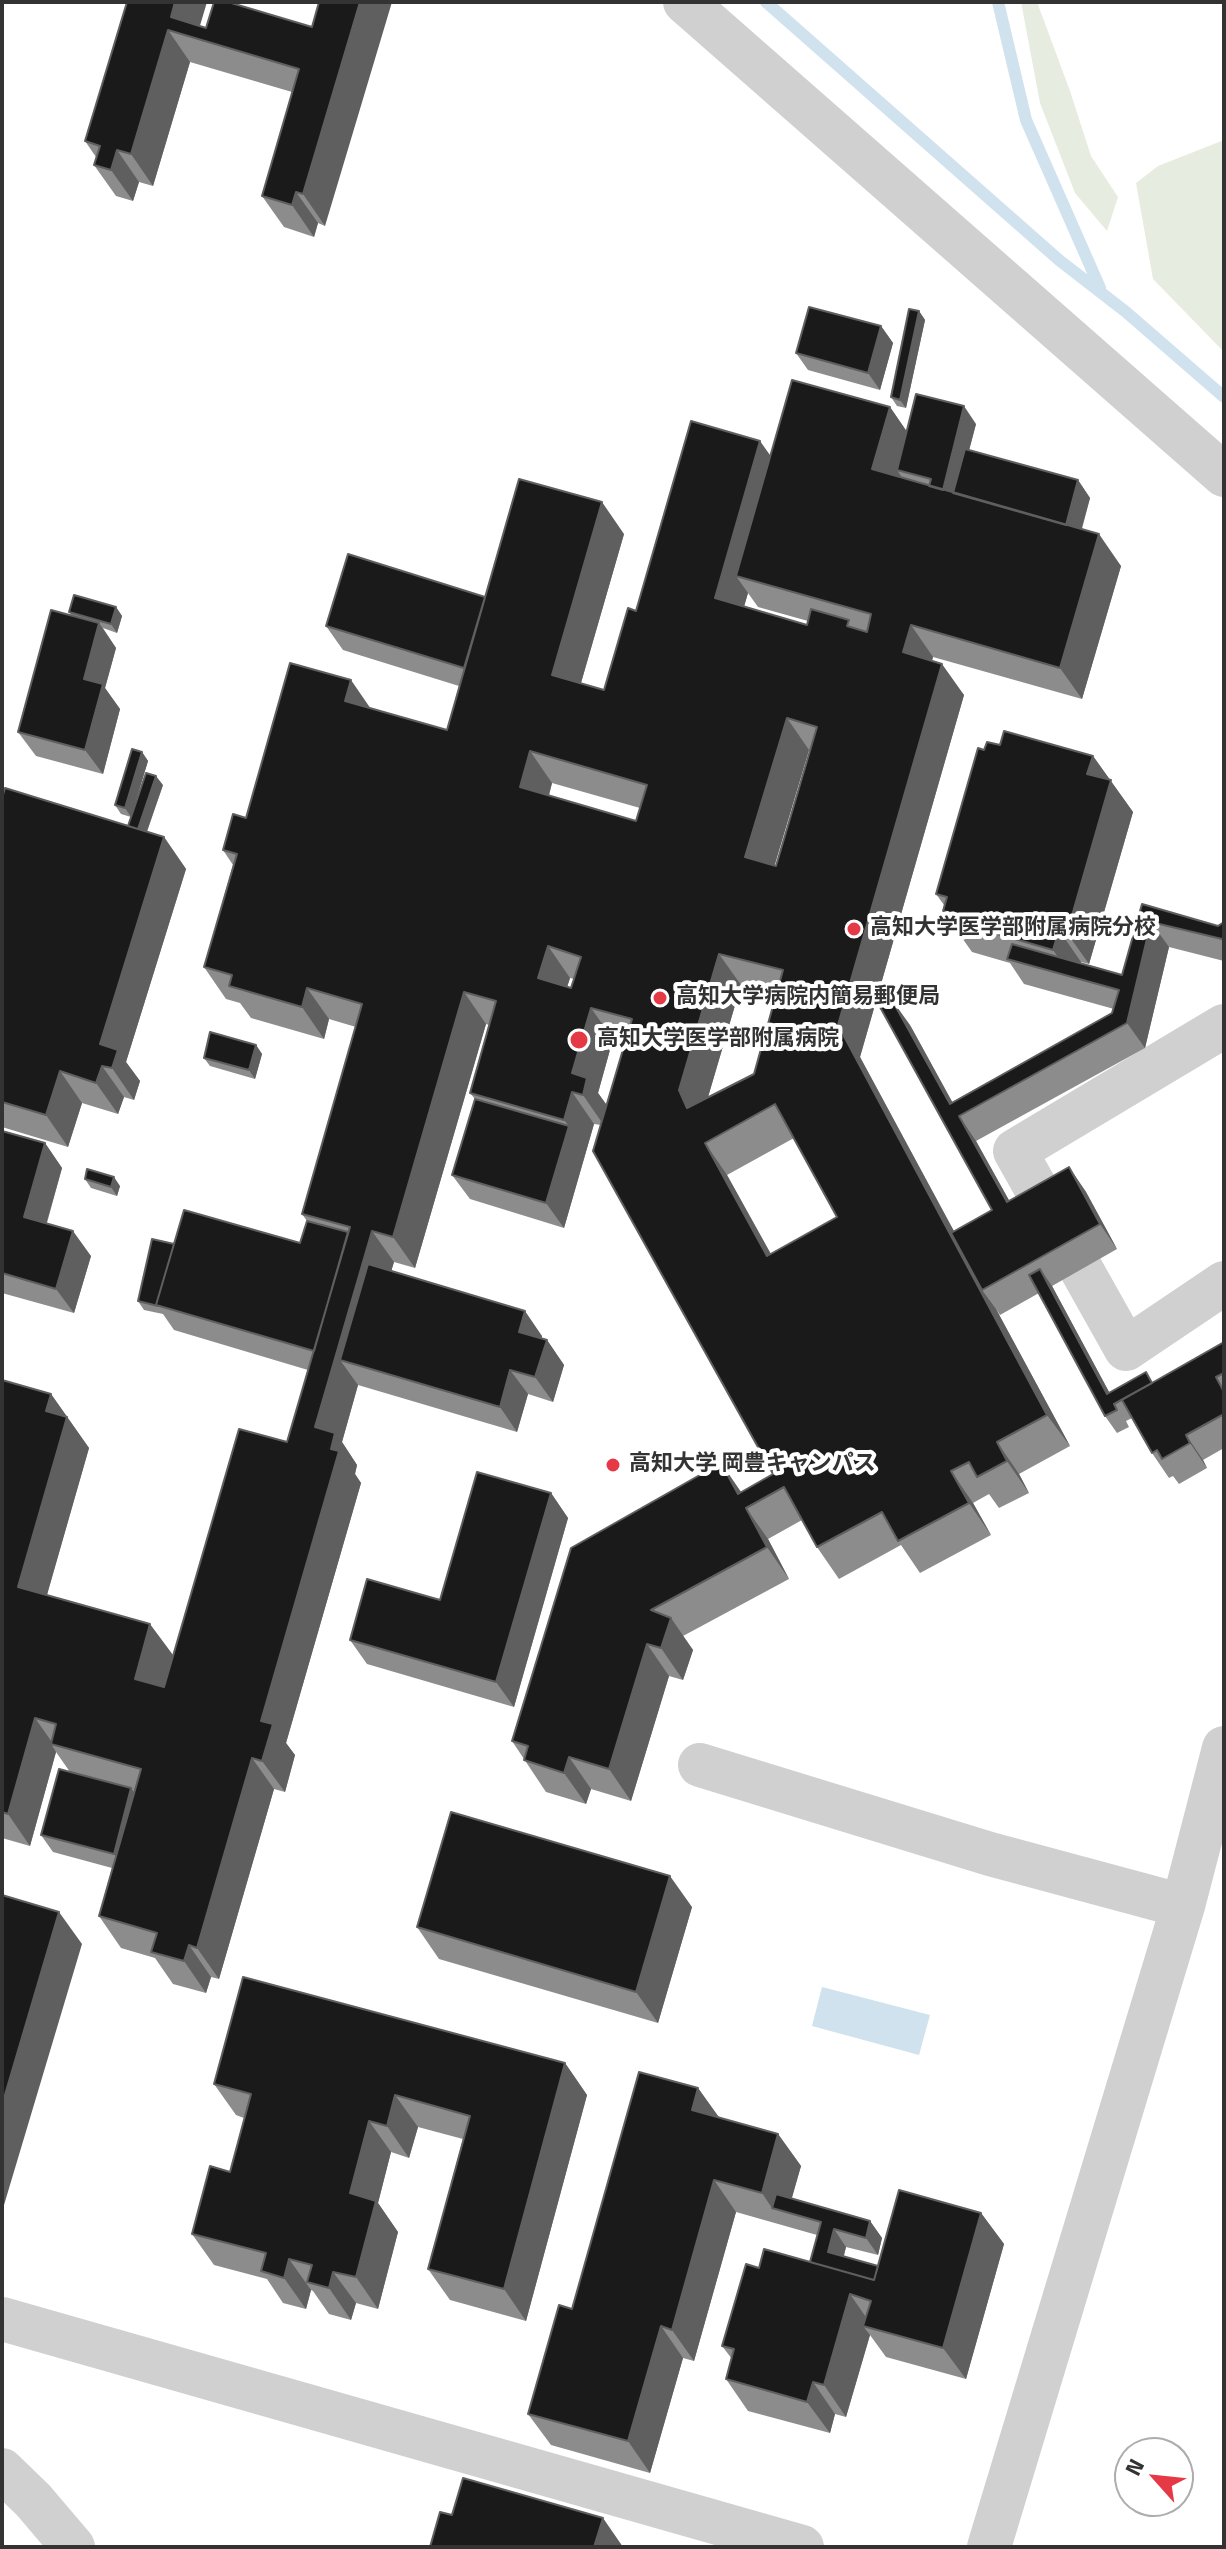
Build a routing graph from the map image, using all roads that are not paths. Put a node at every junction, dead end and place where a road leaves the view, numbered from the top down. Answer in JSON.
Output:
{"nodes":[{"id":1,"x":685,"y":2,"type":"edge"},
{"id":2,"x":1224,"y":475,"type":"edge"},
{"id":3,"x":1222,"y":1032,"type":"edge"},
{"id":4,"x":1224,"y":1283,"type":"edge"},
{"id":5,"x":1224,"y":1748,"type":"edge"},
{"id":6,"x":700,"y":1765,"type":"dead end"},
{"id":7,"x":1183,"y":1906,"type":"junction"},
{"id":8,"x":2,"y":2319,"type":"edge"},
{"id":9,"x":2,"y":2470,"type":"edge"},
{"id":10,"x":73,"y":2547,"type":"edge"},
{"id":11,"x":802,"y":2547,"type":"edge"},
{"id":12,"x":989,"y":2547,"type":"edge"}],
"edges":[{"from":1,"to":2,"type":"street"},
{"from":3,"to":4,"type":"street"},
{"from":5,"to":7,"type":"street"},
{"from":6,"to":7,"type":"street"},
{"from":7,"to":12,"type":"street"},
{"from":8,"to":11,"type":"street"},
{"from":9,"to":10,"type":"street"}]}
